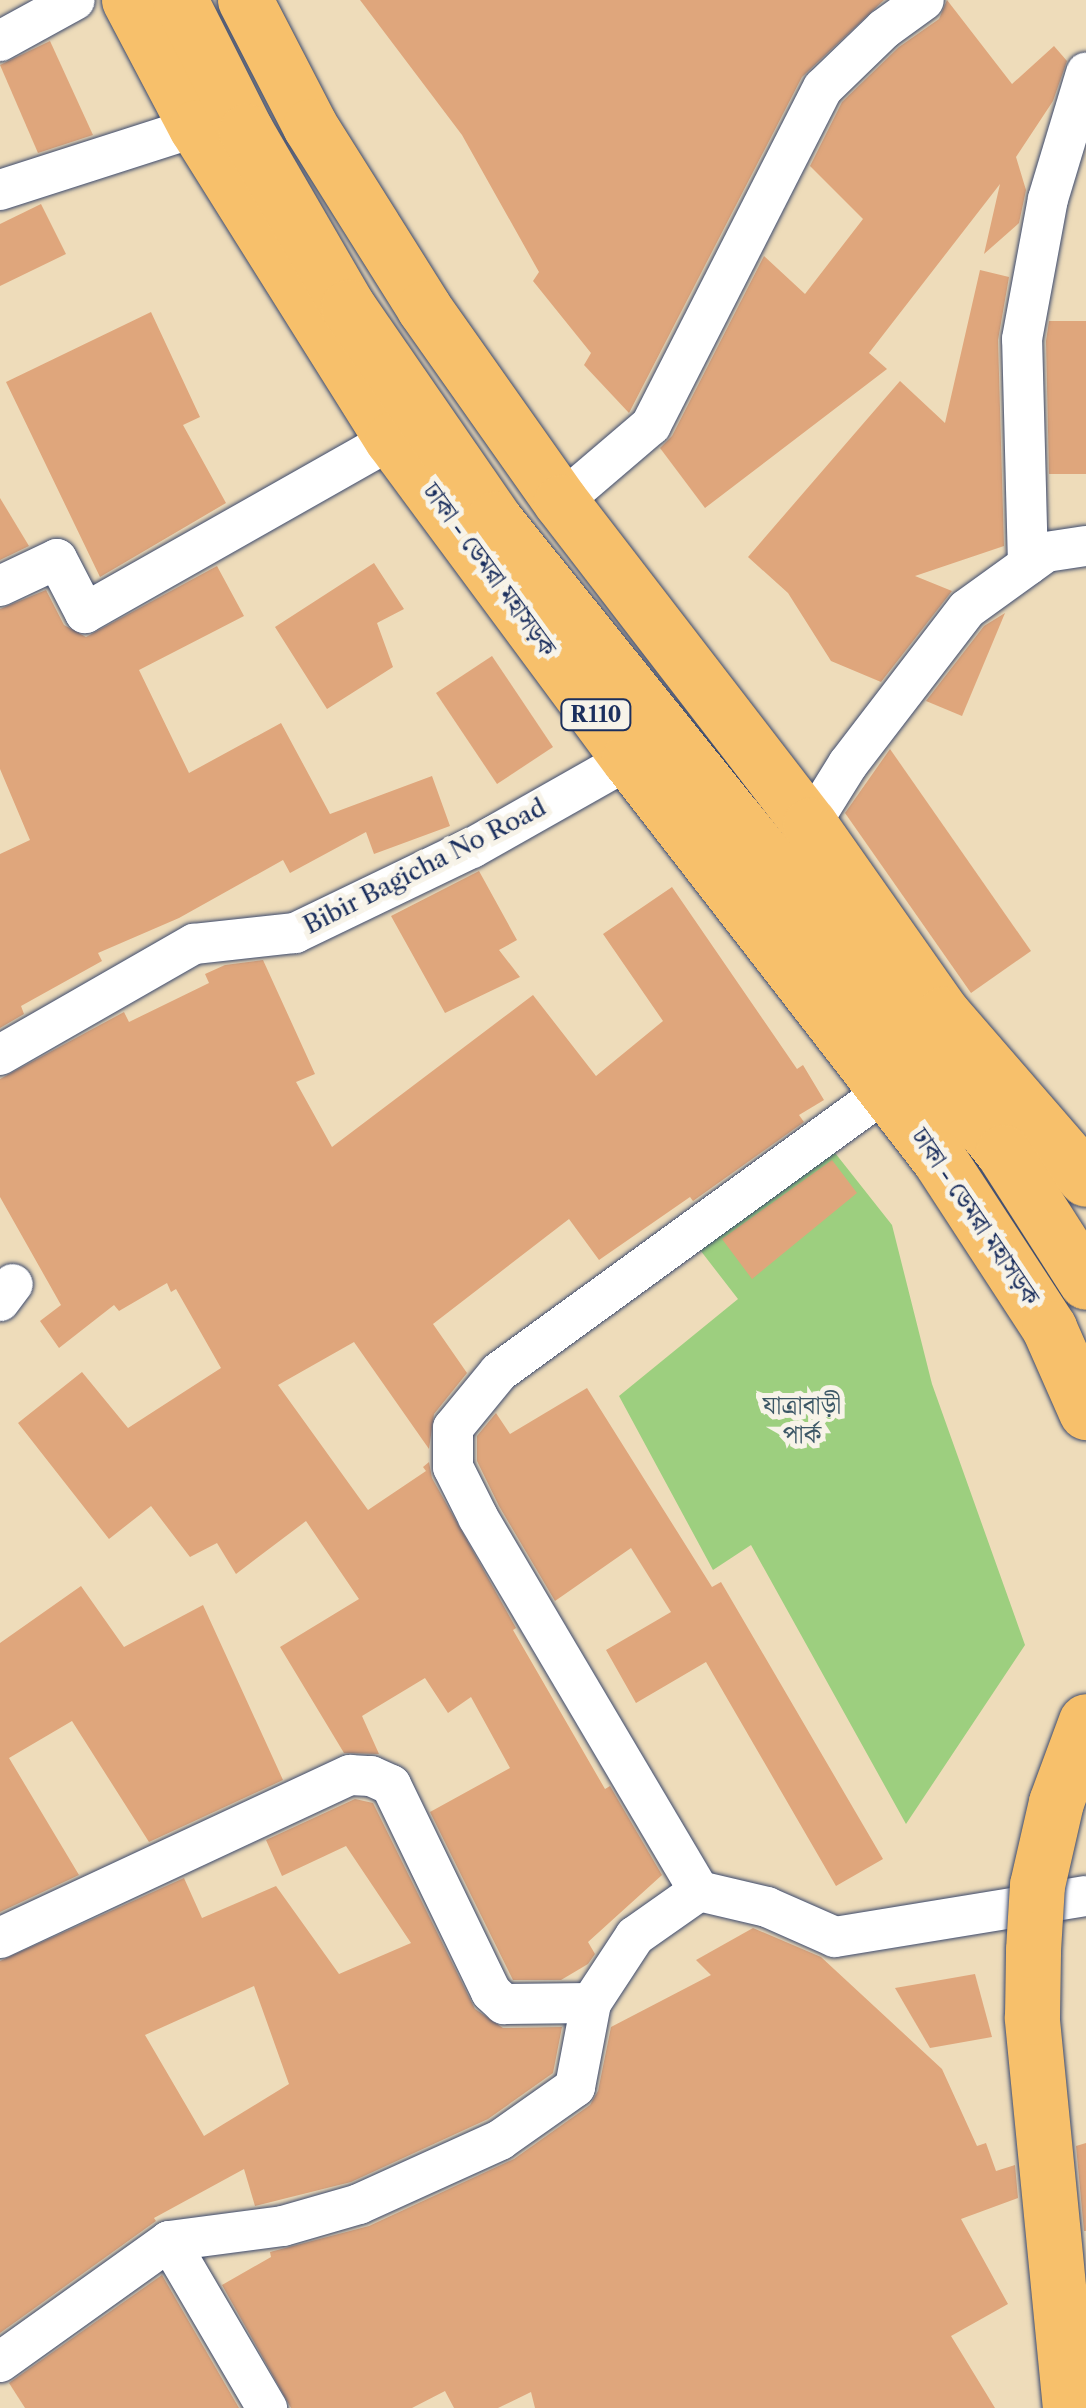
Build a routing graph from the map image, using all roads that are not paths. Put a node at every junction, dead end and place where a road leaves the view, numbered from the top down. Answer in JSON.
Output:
{"nodes":[{"id":1,"x":75,"y":0,"type":"edge"},
{"id":2,"x":130,"y":0,"type":"edge"},
{"id":3,"x":180,"y":0,"type":"edge"},
{"id":4,"x":245,"y":0,"type":"edge"},
{"id":5,"x":924,"y":0,"type":"edge"},
{"id":6,"x":0,"y":40,"type":"edge"},
{"id":7,"x":1086,"y":73,"type":"edge"},
{"id":8,"x":196,"y":127,"type":"junction"},
{"id":9,"x":0,"y":190,"type":"edge"},
{"id":10,"x":392,"y":439,"type":"junction"},
{"id":11,"x":561,"y":502,"type":"junction"},
{"id":12,"x":1086,"y":546,"type":"edge"},
{"id":13,"x":1028,"y":565,"type":"junction"},
{"id":14,"x":0,"y":586,"type":"edge"},
{"id":15,"x":629,"y":759,"type":"junction"},
{"id":16,"x":810,"y":825,"type":"junction"},
{"id":17,"x":0,"y":1054,"type":"edge"},
{"id":18,"x":886,"y":1091,"type":"junction"},
{"id":19,"x":1086,"y":1179,"type":"edge"},
{"id":20,"x":1086,"y":1282,"type":"edge"},
{"id":21,"x":1086,"y":1412,"type":"edge"},
{"id":22,"x":1086,"y":1721,"type":"edge"},
{"id":23,"x":699,"y":1891,"type":"junction"},
{"id":24,"x":1086,"y":1896,"type":"edge"},
{"id":25,"x":0,"y":1938,"type":"edge"},
{"id":26,"x":590,"y":2003,"type":"junction"},
{"id":27,"x":169,"y":2241,"type":"junction"},
{"id":28,"x":0,"y":2362,"type":"edge"},
{"id":29,"x":266,"y":2408,"type":"edge"},
{"id":30,"x":1070,"y":2408,"type":"edge"}],
"edges":[{"from":1,"to":6,"type":"street"},
{"from":2,"to":8,"type":"main road","name":"ঢাকা - ডেমরা মহাসড়ক","number":"R110"},
{"from":3,"to":20,"type":"main road"},
{"from":4,"to":11,"type":"main road"},
{"from":5,"to":11,"type":"street"},
{"from":7,"to":13,"type":"street"},
{"from":8,"to":9,"type":"street"},
{"from":8,"to":10,"type":"main road","name":"ঢাকা - ডেমরা মহাসড়ক","number":"R110"},
{"from":10,"to":14,"type":"street"},
{"from":10,"to":15,"type":"main road","name":"ঢাকা - ডেমরা মহাসড়ক","number":"R110"},
{"from":11,"to":16,"type":"main road"},
{"from":12,"to":13,"type":"street"},
{"from":13,"to":16,"type":"street"},
{"from":15,"to":17,"type":"street","name":"Bibir Bagicha No Road"},
{"from":15,"to":18,"type":"main road","name":"ঢাকা - ডেমরা মহাসড়ক","number":"R110"},
{"from":16,"to":19,"type":"main road"},
{"from":18,"to":21,"type":"main road","name":"ঢাকা - ডেমরা মহাসড়ক","number":"R110"},
{"from":18,"to":23,"type":"street"},
{"from":22,"to":30,"type":"main road","bridge":true},
{"from":23,"to":24,"type":"street"},
{"from":23,"to":26,"type":"street"},
{"from":25,"to":26,"type":"street"},
{"from":26,"to":27,"type":"street"},
{"from":27,"to":28,"type":"street"},
{"from":27,"to":29,"type":"street"}]}
